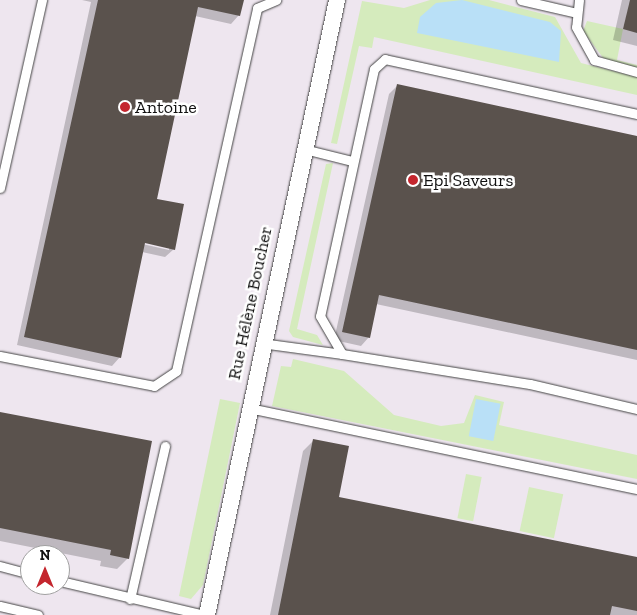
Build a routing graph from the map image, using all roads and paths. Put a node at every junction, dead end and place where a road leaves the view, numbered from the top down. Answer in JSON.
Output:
{"nodes":[{"id":1,"x":42,"y":0,"type":"edge"},
{"id":2,"x":276,"y":0,"type":"edge"},
{"id":3,"x":337,"y":0,"type":"edge"},
{"id":4,"x":521,"y":0,"type":"edge"},
{"id":5,"x":579,"y":0,"type":"edge"},
{"id":6,"x":258,"y":4,"type":"edge"},
{"id":7,"x":577,"y":13,"type":"junction"},
{"id":8,"x":637,"y":72,"type":"edge"},
{"id":9,"x":637,"y":114,"type":"edge"},
{"id":10,"x":303,"y":149,"type":"junction"},
{"id":11,"x":352,"y":161,"type":"junction"},
{"id":12,"x":0,"y":188,"type":"edge"},
{"id":13,"x":261,"y":343,"type":"junction"},
{"id":14,"x":342,"y":354,"type":"junction"},
{"id":15,"x":0,"y":356,"type":"edge"},
{"id":16,"x":248,"y":408,"type":"junction"},
{"id":17,"x":637,"y":409,"type":"edge"},
{"id":18,"x":165,"y":446,"type":"dead end"},
{"id":19,"x":637,"y":489,"type":"edge"},
{"id":20,"x":0,"y":566,"type":"edge"},
{"id":21,"x":20,"y":571,"type":"edge"},
{"id":22,"x":70,"y":584,"type":"edge"},
{"id":23,"x":130,"y":599,"type":"junction"},
{"id":24,"x":0,"y":606,"type":"edge"},
{"id":25,"x":38,"y":615,"type":"edge"},
{"id":26,"x":206,"y":615,"type":"edge"}],
"edges":[{"from":1,"to":12,"type":"lane"},
{"from":2,"to":6,"type":"lane"},
{"from":3,"to":10,"type":"street","name":"Rue Hélène Boucher"},
{"from":4,"to":7,"type":"lane"},
{"from":5,"to":7,"type":"lane"},
{"from":6,"to":15,"type":"lane"},
{"from":7,"to":8,"type":"lane"},
{"from":9,"to":11,"type":"lane"},
{"from":10,"to":11,"type":"lane"},
{"from":10,"to":13,"type":"street","name":"Rue Hélène Boucher"},
{"from":11,"to":14,"type":"lane"},
{"from":13,"to":14,"type":"lane"},
{"from":13,"to":16,"type":"street","name":"Rue Hélène Boucher"},
{"from":14,"to":17,"type":"lane"},
{"from":16,"to":19,"type":"lane"},
{"from":16,"to":26,"type":"street","name":"Rue Hélène Boucher"},
{"from":18,"to":23,"type":"lane"},
{"from":20,"to":21,"type":"lane"},
{"from":22,"to":23,"type":"lane"},
{"from":23,"to":26,"type":"lane"},
{"from":24,"to":25,"type":"lane"}]}
